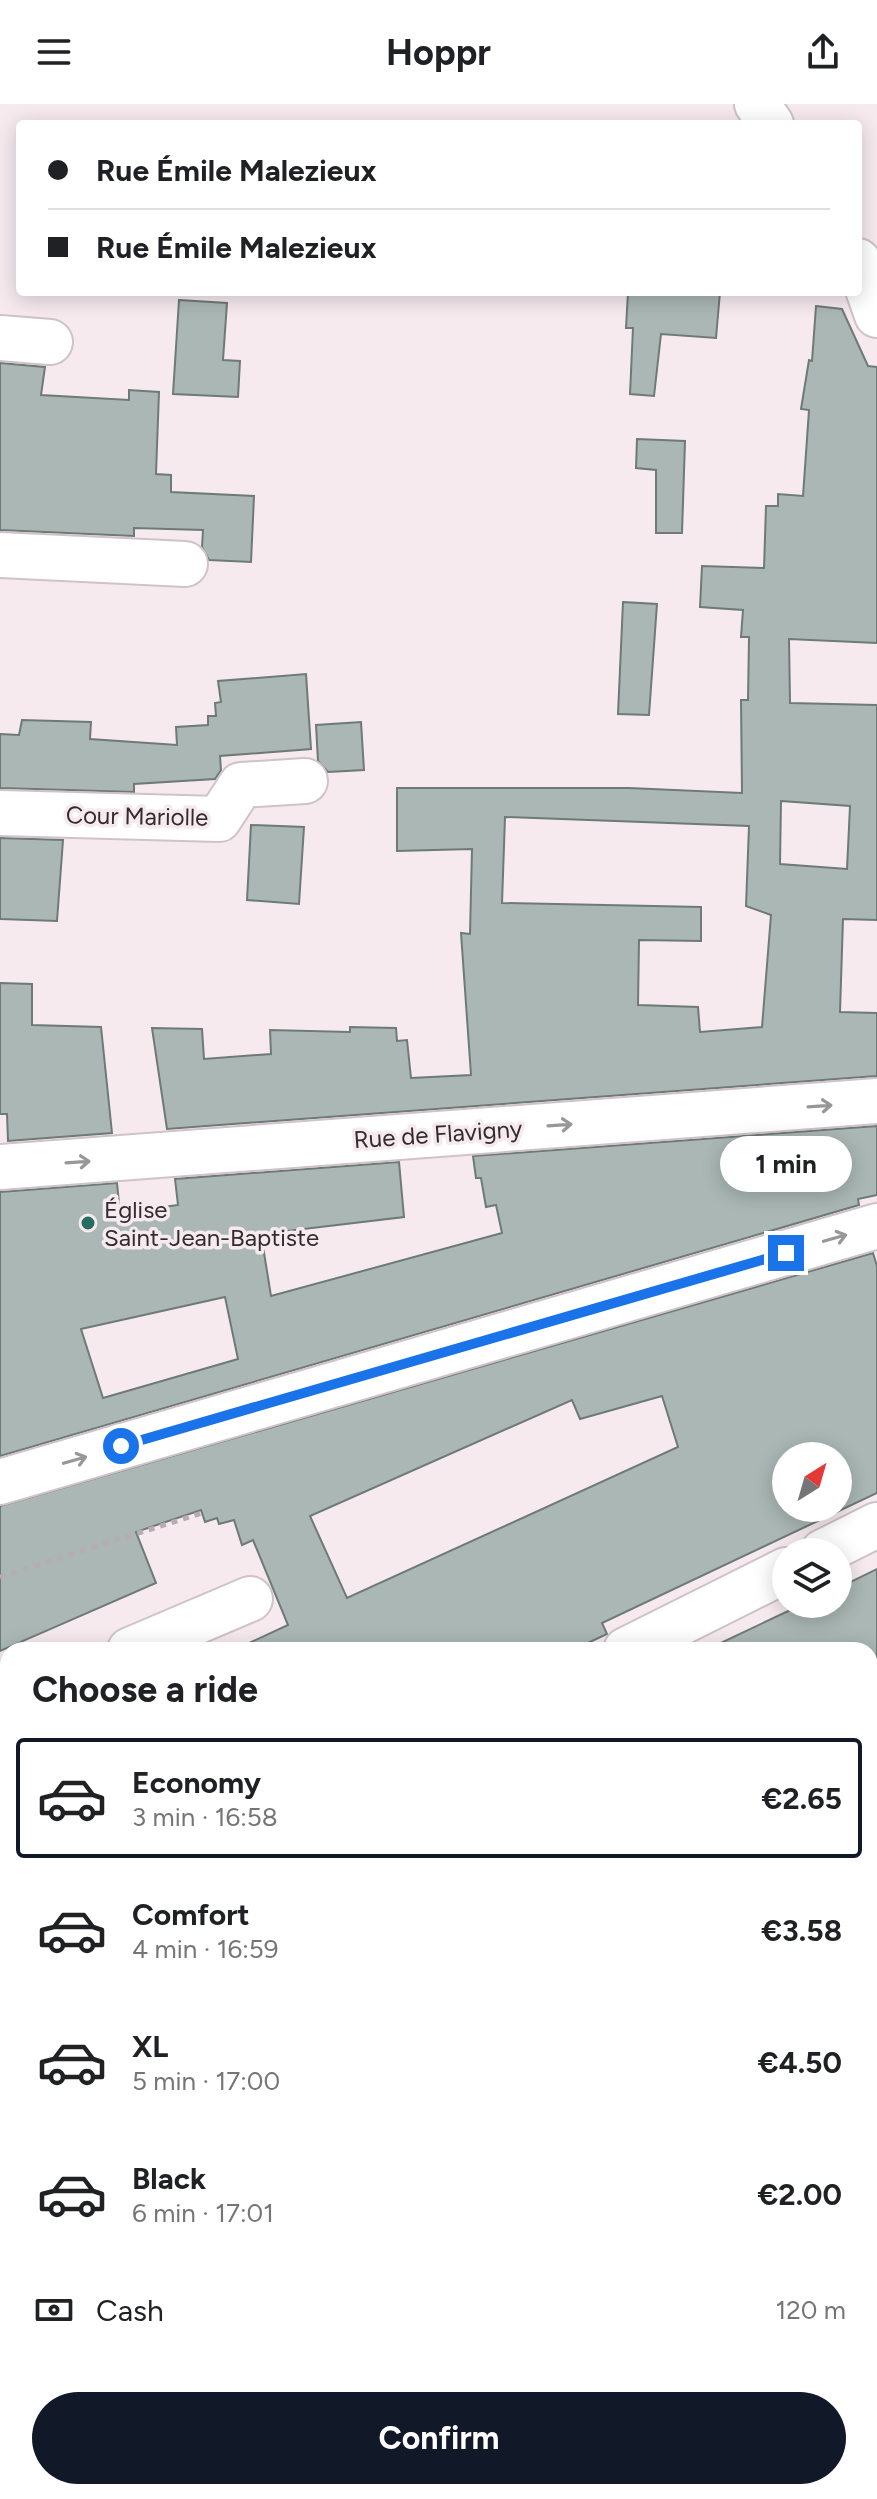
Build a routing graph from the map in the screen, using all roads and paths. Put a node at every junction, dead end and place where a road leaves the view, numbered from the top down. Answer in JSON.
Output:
{"nodes":[{"id":1,"x":862,"y":272,"type":"edge"},
{"id":2,"x":877,"y":315,"type":"edge"},
{"id":3,"x":0,"y":338,"type":"edge"},
{"id":4,"x":50,"y":342,"type":"dead end"},
{"id":5,"x":0,"y":555,"type":"edge"},
{"id":6,"x":185,"y":564,"type":"dead end"},
{"id":7,"x":305,"y":781,"type":"dead end"},
{"id":8,"x":0,"y":813,"type":"edge"},
{"id":9,"x":877,"y":1101,"type":"edge"},
{"id":10,"x":0,"y":1167,"type":"edge"},
{"id":11,"x":877,"y":1226,"type":"edge"},
{"id":12,"x":0,"y":1482,"type":"edge"},
{"id":13,"x":205,"y":1512,"type":"dead end"},
{"id":14,"x":877,"y":1525,"type":"edge"},
{"id":15,"x":851,"y":1538,"type":"edge"},
{"id":16,"x":0,"y":1577,"type":"edge"},
{"id":17,"x":772,"y":1577,"type":"edge"},
{"id":18,"x":250,"y":1599,"type":"dead end"},
{"id":19,"x":149,"y":1642,"type":"edge"},
{"id":20,"x":642,"y":1642,"type":"edge"}],
"edges":[{"from":1,"to":2,"type":"street"},
{"from":3,"to":4,"type":"street"},
{"from":5,"to":6,"type":"street"},
{"from":7,"to":8,"type":"street","name":"Cour Mariolle"},
{"from":10,"to":9,"type":"street","name":"Rue de Flavigny","one_way":true},
{"from":12,"to":11,"type":"street","one_way":true},
{"from":13,"to":16,"type":"path"},
{"from":14,"to":15,"type":"street"},
{"from":17,"to":20,"type":"street"},
{"from":18,"to":19,"type":"street"}]}
